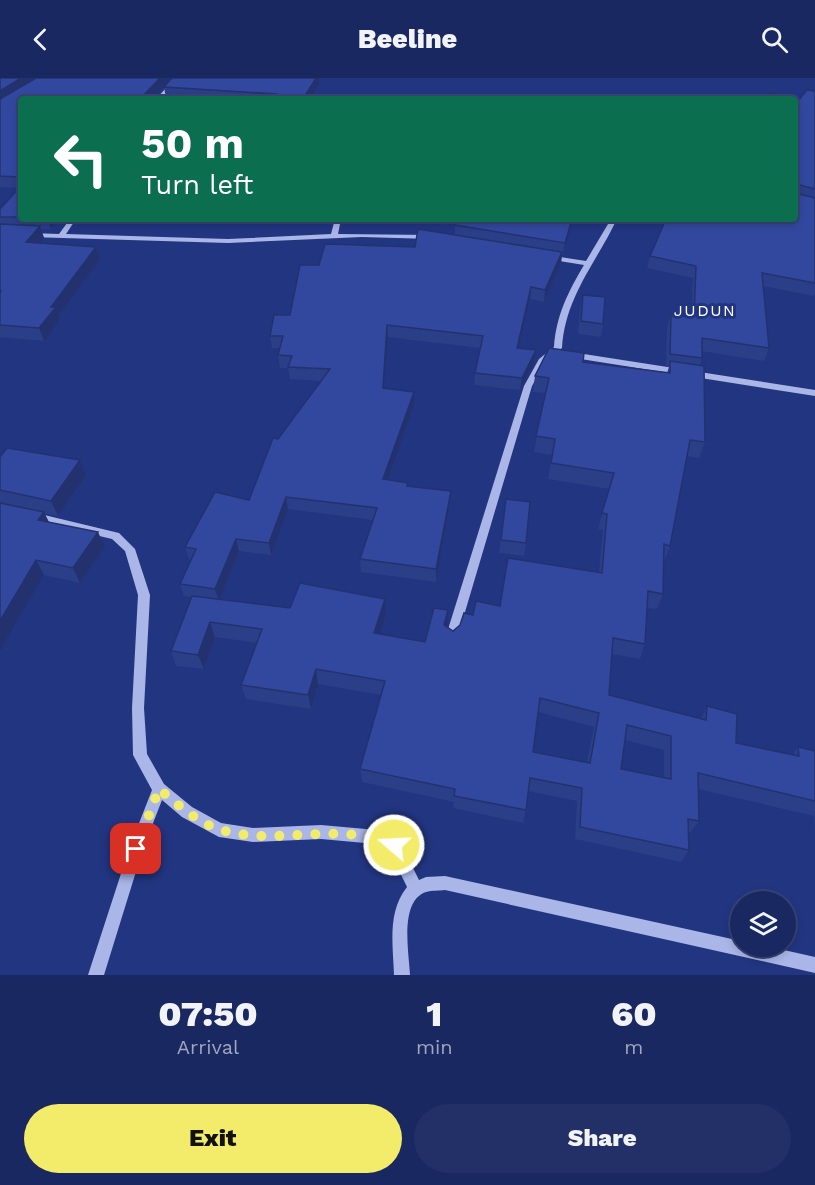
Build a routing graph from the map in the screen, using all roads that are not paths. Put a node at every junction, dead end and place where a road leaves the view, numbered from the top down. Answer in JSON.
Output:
{"nodes":[{"id":1,"x":178,"y":78,"type":"edge"},
{"id":2,"x":162,"y":96,"type":"edge"},
{"id":3,"x":71,"y":222,"type":"edge"},
{"id":4,"x":337,"y":222,"type":"edge"},
{"id":5,"x":612,"y":222,"type":"edge"},
{"id":6,"x":21,"y":234,"type":"edge"},
{"id":7,"x":62,"y":235,"type":"junction"},
{"id":8,"x":334,"y":237,"type":"junction"},
{"id":9,"x":438,"y":238,"type":"edge"},
{"id":10,"x":534,"y":254,"type":"edge"},
{"id":11,"x":589,"y":264,"type":"junction"},
{"id":12,"x":558,"y":348,"type":"junction"},
{"id":13,"x":815,"y":393,"type":"edge"},
{"id":14,"x":22,"y":514,"type":"edge"},
{"id":15,"x":451,"y":639,"type":"edge"},
{"id":16,"x":159,"y":789,"type":"junction"},
{"id":17,"x":415,"y":887,"type":"junction"},
{"id":18,"x":815,"y":965,"type":"edge"},
{"id":19,"x":96,"y":975,"type":"edge"},
{"id":20,"x":402,"y":975,"type":"edge"}],
"edges":[{"from":1,"to":2,"type":"street"},
{"from":3,"to":7,"type":"street"},
{"from":4,"to":8,"type":"street"},
{"from":5,"to":11,"type":"street"},
{"from":6,"to":7,"type":"street"},
{"from":7,"to":8,"type":"street"},
{"from":8,"to":9,"type":"street"},
{"from":10,"to":11,"type":"street"},
{"from":11,"to":12,"type":"street"},
{"from":12,"to":13,"type":"street"},
{"from":12,"to":15,"type":"street"},
{"from":14,"to":16,"type":"street"},
{"from":16,"to":17,"type":"street"},
{"from":16,"to":19,"type":"street"},
{"from":17,"to":18,"type":"street"},
{"from":17,"to":20,"type":"street"}]}
